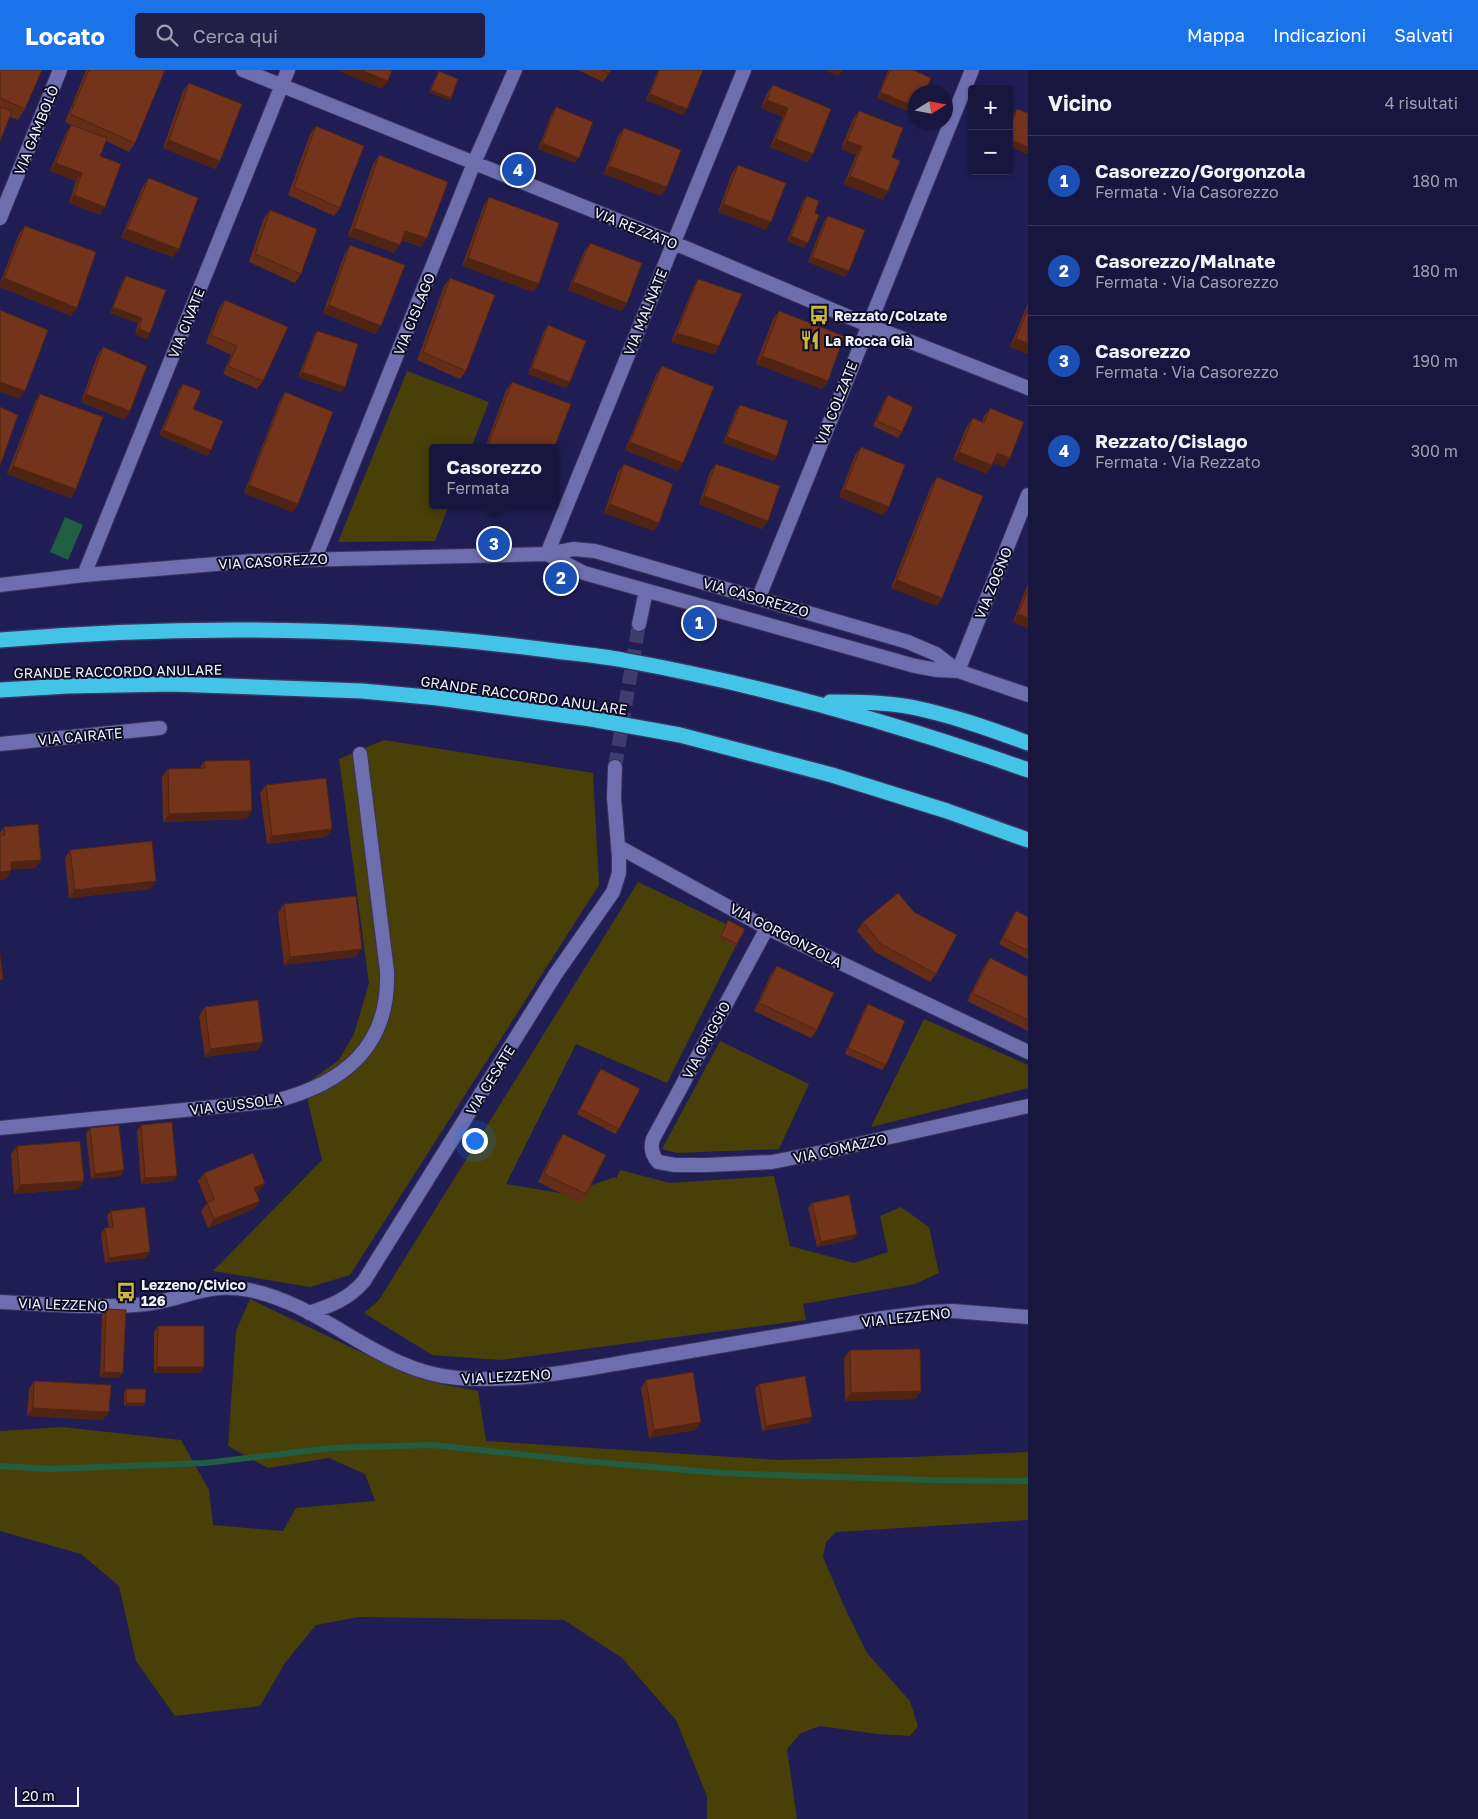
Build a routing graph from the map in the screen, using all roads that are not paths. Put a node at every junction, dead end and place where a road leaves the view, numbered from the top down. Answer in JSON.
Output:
{"nodes":[{"id":1,"x":60,"y":70,"type":"edge"},
{"id":2,"x":243,"y":70,"type":"edge"},
{"id":3,"x":288,"y":70,"type":"edge"},
{"id":4,"x":515,"y":70,"type":"edge"},
{"id":5,"x":744,"y":70,"type":"edge"},
{"id":6,"x":972,"y":70,"type":"edge"},
{"id":7,"x":282,"y":86,"type":"junction"},
{"id":8,"x":474,"y":163,"type":"junction"},
{"id":9,"x":0,"y":218,"type":"edge"},
{"id":10,"x":674,"y":243,"type":"junction"},
{"id":11,"x":868,"y":324,"type":"junction"},
{"id":12,"x":1028,"y":388,"type":"edge"},
{"id":13,"x":1028,"y":495,"type":"edge"},
{"id":14,"x":546,"y":554,"type":"junction"},
{"id":15,"x":315,"y":558,"type":"junction"},
{"id":16,"x":84,"y":575,"type":"junction"},
{"id":17,"x":0,"y":585,"type":"edge"},
{"id":18,"x":646,"y":591,"type":"junction"},
{"id":19,"x":759,"y":598,"type":"junction"},
{"id":20,"x":639,"y":624,"type":"tunnel mouth"},
{"id":21,"x":0,"y":640,"type":"edge"},
{"id":22,"x":958,"y":671,"type":"junction"},
{"id":23,"x":0,"y":690,"type":"edge"},
{"id":24,"x":1028,"y":695,"type":"edge"},
{"id":25,"x":813,"y":701,"type":"junction"},
{"id":26,"x":160,"y":728,"type":"dead end"},
{"id":27,"x":1028,"y":743,"type":"edge"},
{"id":28,"x":0,"y":744,"type":"edge"},
{"id":29,"x":360,"y":754,"type":"dead end"},
{"id":30,"x":615,"y":767,"type":"tunnel mouth"},
{"id":31,"x":1028,"y":770,"type":"edge"},
{"id":32,"x":1028,"y":840,"type":"edge"},
{"id":33,"x":619,"y":847,"type":"junction"},
{"id":34,"x":766,"y":928,"type":"junction"},
{"id":35,"x":1028,"y":1052,"type":"edge"},
{"id":36,"x":1028,"y":1106,"type":"edge"},
{"id":37,"x":0,"y":1128,"type":"edge"},
{"id":38,"x":652,"y":1154,"type":"joint"},
{"id":39,"x":0,"y":1302,"type":"edge"},
{"id":40,"x":309,"y":1313,"type":"junction"},
{"id":41,"x":1028,"y":1316,"type":"edge"}],
"edges":[{"from":1,"to":9,"type":"street","name":"VIA GAMBOLÒ"},
{"from":2,"to":7,"type":"street","name":"VIA REZZATO"},
{"from":3,"to":7,"type":"street","name":"VIA CIVATE"},
{"from":4,"to":8,"type":"street","name":"VIA CISLAGO"},
{"from":5,"to":10,"type":"street","name":"VIA MALNATE"},
{"from":6,"to":11,"type":"street","name":"VIA COLZATE"},
{"from":7,"to":8,"type":"street","name":"VIA REZZATO"},
{"from":7,"to":16,"type":"street","name":"VIA CIVATE"},
{"from":8,"to":10,"type":"street","name":"VIA REZZATO"},
{"from":8,"to":15,"type":"street","name":"VIA CISLAGO"},
{"from":10,"to":11,"type":"street","name":"VIA REZZATO"},
{"from":10,"to":14,"type":"street","name":"VIA MALNATE"},
{"from":11,"to":12,"type":"street","name":"VIA REZZATO"},
{"from":11,"to":19,"type":"street","name":"VIA COLZATE"},
{"from":13,"to":22,"type":"street","name":"VIA ZOGNO"},
{"from":14,"to":15,"type":"street","name":"VIA CASOREZZO"},
{"from":14,"to":18,"type":"street","name":"VIA CASOREZZO"},
{"from":14,"to":19,"type":"street","name":"VIA CASOREZZO"},
{"from":15,"to":16,"type":"street","name":"VIA CASOREZZO"},
{"from":16,"to":17,"type":"street","name":"VIA CASOREZZO"},
{"from":18,"to":20,"type":"street"},
{"from":18,"to":22,"type":"street","name":"VIA CASOREZZO"},
{"from":19,"to":22,"type":"street","name":"VIA CASOREZZO"},
{"from":21,"to":25,"type":"highway"},
{"from":22,"to":24,"type":"street","name":"VIA CASOREZZO"},
{"from":23,"to":32,"type":"highway","name":"GRANDE RACCORDO ANULARE"},
{"from":25,"to":27,"type":"highway"},
{"from":25,"to":31,"type":"highway"},
{"from":26,"to":28,"type":"street","name":"VIA CAIRATE"},
{"from":29,"to":37,"type":"street","name":"VIA GUSSOLA"},
{"from":30,"to":33,"type":"street"},
{"from":33,"to":34,"type":"street","name":"VIA GORGONZOLA"},
{"from":33,"to":40,"type":"street","name":"VIA CESATE"},
{"from":34,"to":35,"type":"street","name":"VIA GORGONZOLA"},
{"from":34,"to":38,"type":"street","name":"VIA ORIGGIO"},
{"from":36,"to":38,"type":"street","name":"VIA COMAZZO"},
{"from":39,"to":40,"type":"street","name":"VIA LEZZENO"},
{"from":40,"to":41,"type":"street","name":"VIA LEZZENO"}]}
